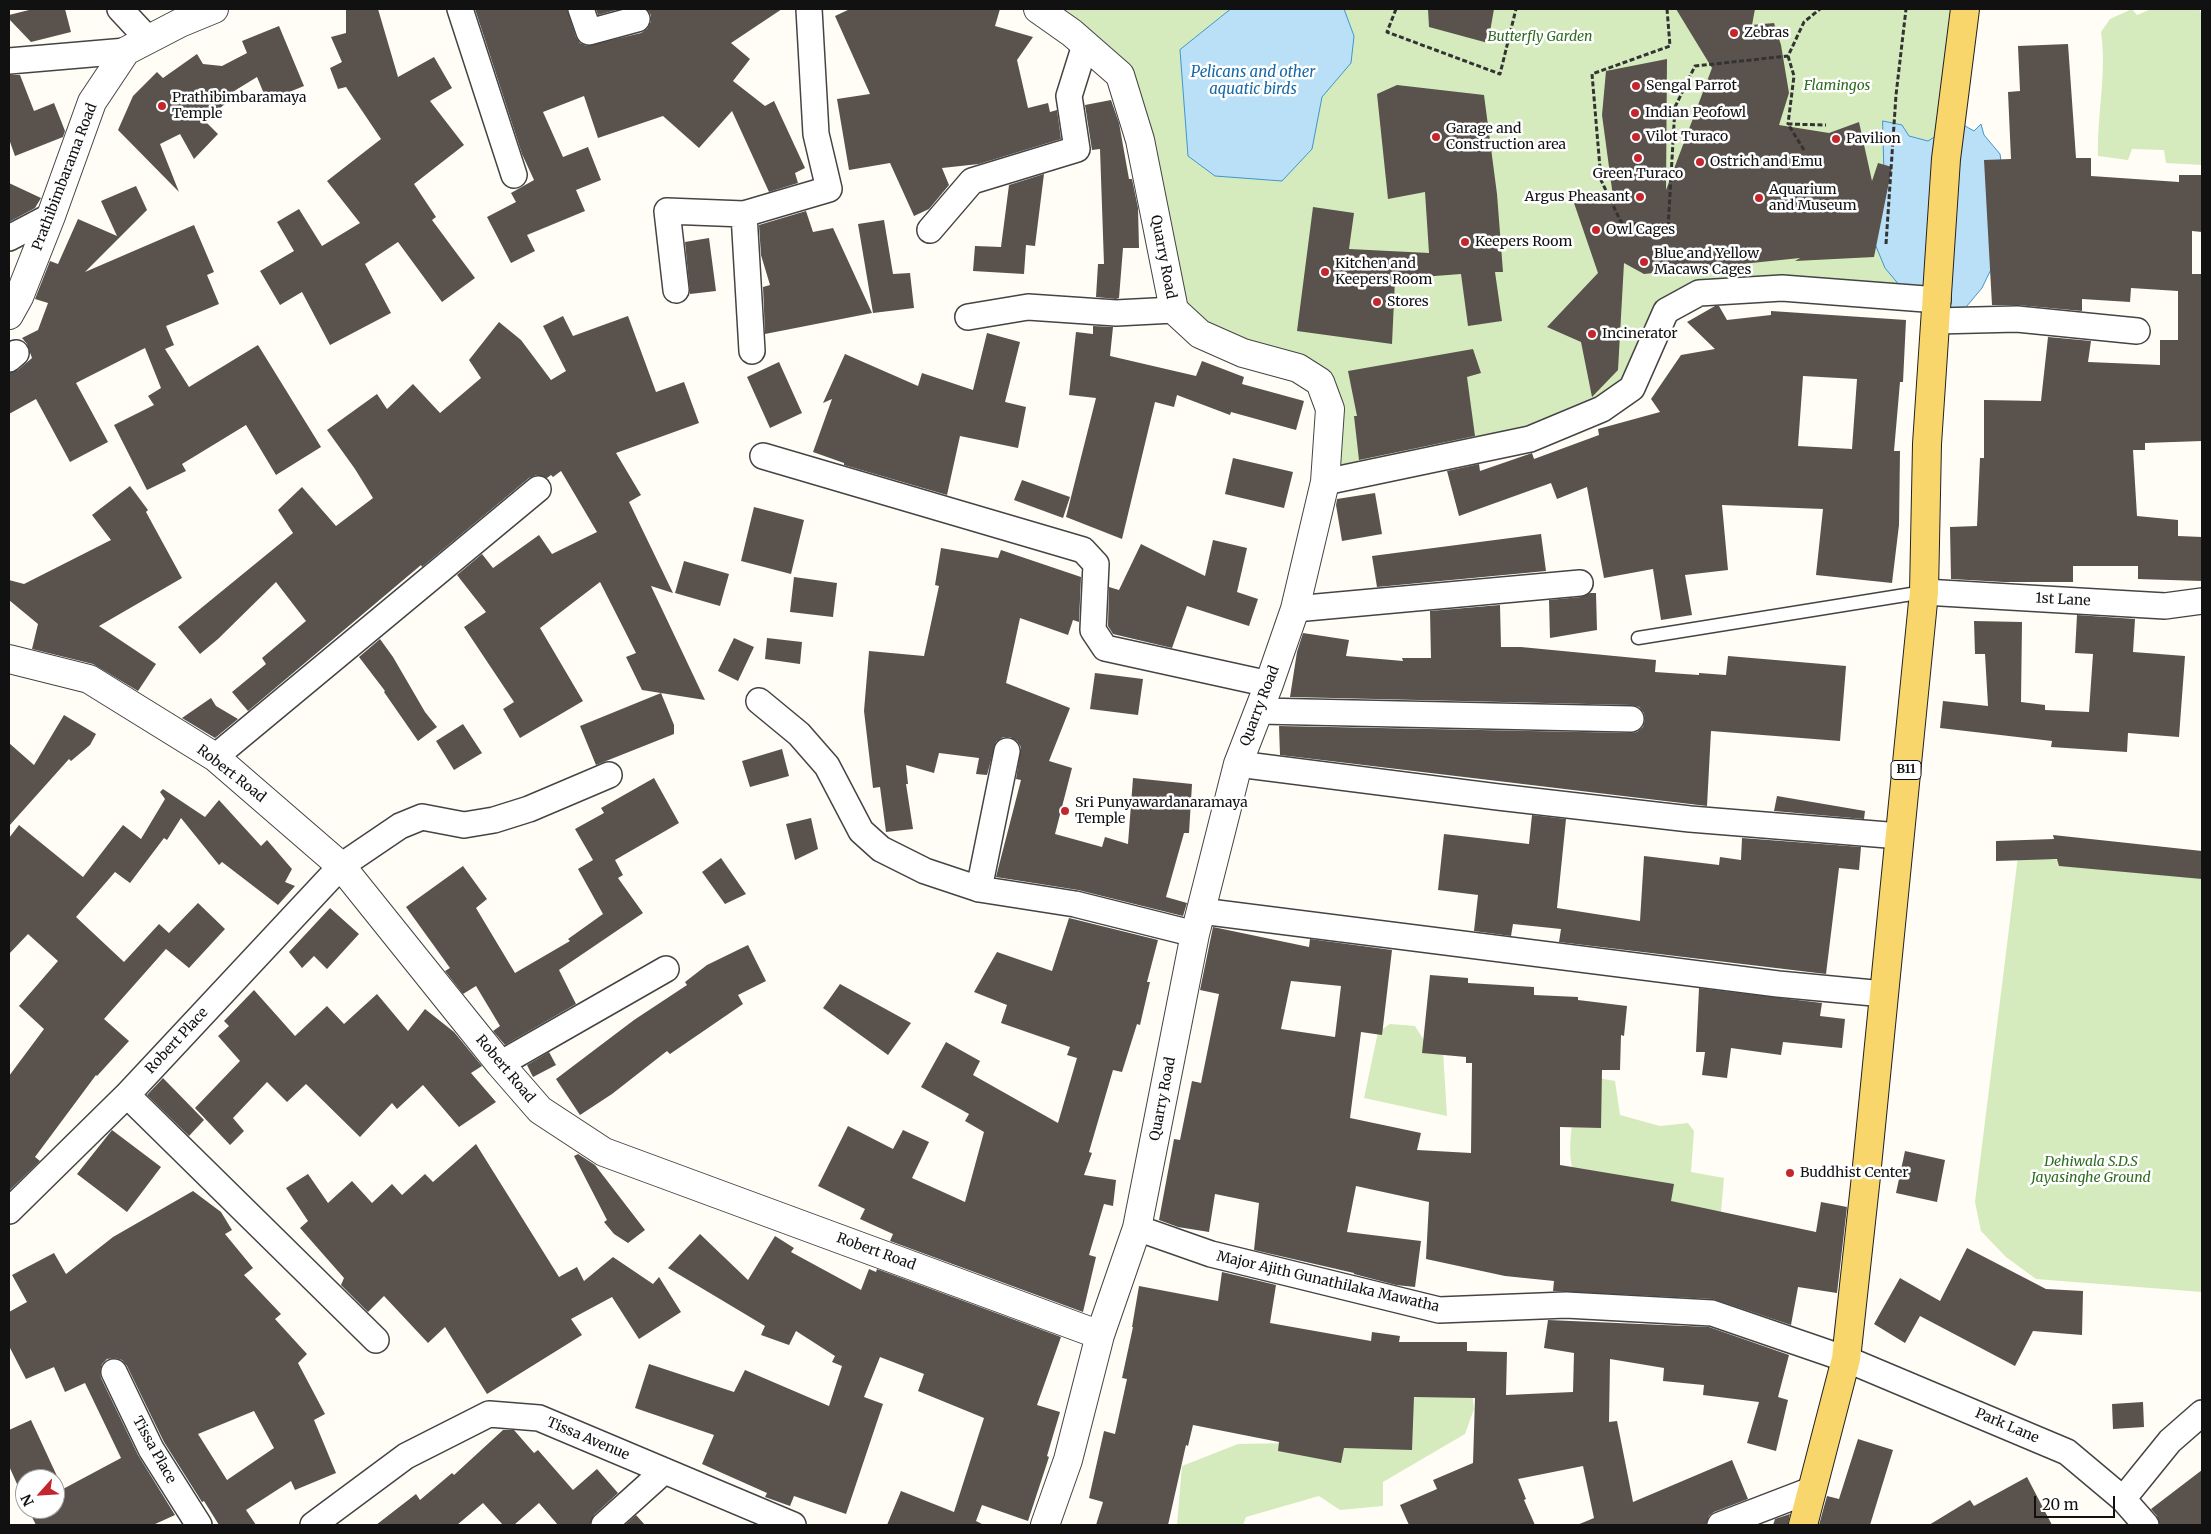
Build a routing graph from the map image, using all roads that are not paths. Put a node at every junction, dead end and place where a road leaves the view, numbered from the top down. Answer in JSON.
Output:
{"nodes":[{"id":1,"x":120,"y":9,"type":"edge"},
{"id":2,"x":214,"y":9,"type":"edge"},
{"id":3,"x":460,"y":9,"type":"edge"},
{"id":4,"x":581,"y":9,"type":"edge"},
{"id":5,"x":810,"y":9,"type":"edge"},
{"id":6,"x":1038,"y":9,"type":"edge"},
{"id":7,"x":1965,"y":9,"type":"edge"},
{"id":8,"x":178,"y":16,"type":"edge"},
{"id":9,"x":637,"y":19,"type":"dead end"},
{"id":10,"x":1085,"y":44,"type":"junction"},
{"id":11,"x":137,"y":45,"type":"junction"},
{"id":12,"x":9,"y":61,"type":"edge"},
{"id":13,"x":514,"y":175,"type":"dead end"},
{"id":14,"x":744,"y":214,"type":"junction"},
{"id":15,"x":51,"y":216,"type":"junction"},
{"id":16,"x":930,"y":230,"type":"dead end"},
{"id":17,"x":9,"y":238,"type":"edge"},
{"id":18,"x":676,"y":290,"type":"dead end"},
{"id":19,"x":1174,"y":310,"type":"junction"},
{"id":20,"x":1937,"y":311,"type":"junction"},
{"id":21,"x":9,"y":314,"type":"edge"},
{"id":22,"x":968,"y":317,"type":"dead end"},
{"id":23,"x":2137,"y":331,"type":"dead end"},
{"id":24,"x":752,"y":351,"type":"dead end"},
{"id":25,"x":763,"y":456,"type":"dead end"},
{"id":26,"x":1325,"y":482,"type":"junction"},
{"id":27,"x":538,"y":489,"type":"dead end"},
{"id":28,"x":1580,"y":583,"type":"dead end"},
{"id":29,"x":1924,"y":592,"type":"junction"},
{"id":30,"x":2202,"y":601,"type":"edge"},
{"id":31,"x":1295,"y":609,"type":"junction"},
{"id":32,"x":1638,"y":638,"type":"dead end"},
{"id":33,"x":9,"y":659,"type":"edge"},
{"id":34,"x":1270,"y":684,"type":"junction"},
{"id":35,"x":759,"y":701,"type":"dead end"},
{"id":36,"x":1260,"y":711,"type":"junction"},
{"id":37,"x":1631,"y":720,"type":"dead end"},
{"id":38,"x":1007,"y":751,"type":"dead end"},
{"id":39,"x":215,"y":757,"type":"junction"},
{"id":40,"x":1238,"y":764,"type":"junction"},
{"id":41,"x":608,"y":775,"type":"dead end"},
{"id":42,"x":1900,"y":836,"type":"junction"},
{"id":43,"x":341,"y":866,"type":"junction"},
{"id":44,"x":979,"y":889,"type":"junction"},
{"id":45,"x":1198,"y":922,"type":"junction"},
{"id":46,"x":666,"y":969,"type":"dead end"},
{"id":47,"x":1884,"y":994,"type":"junction"},
{"id":48,"x":500,"y":1064,"type":"junction"},
{"id":49,"x":127,"y":1095,"type":"junction"},
{"id":50,"x":9,"y":1211,"type":"edge"},
{"id":51,"x":1137,"y":1228,"type":"junction"},
{"id":52,"x":1100,"y":1335,"type":"junction"},
{"id":53,"x":376,"y":1340,"type":"dead end"},
{"id":54,"x":1846,"y":1359,"type":"junction"},
{"id":55,"x":114,"y":1372,"type":"dead end"},
{"id":56,"x":2202,"y":1413,"type":"edge"},
{"id":57,"x":664,"y":1471,"type":"junction"},
{"id":58,"x":1811,"y":1490,"type":"junction"},
{"id":59,"x":2123,"y":1499,"type":"junction"},
{"id":60,"x":199,"y":1525,"type":"edge"},
{"id":61,"x":313,"y":1525,"type":"edge"},
{"id":62,"x":604,"y":1525,"type":"edge"},
{"id":63,"x":793,"y":1525,"type":"edge"},
{"id":64,"x":1045,"y":1525,"type":"edge"},
{"id":65,"x":1720,"y":1525,"type":"edge"},
{"id":66,"x":1803,"y":1525,"type":"edge"},
{"id":67,"x":2146,"y":1525,"type":"edge"}],
"edges":[{"from":1,"to":11,"type":"street"},
{"from":2,"to":8,"type":"street","name":"Prathibimbarama Road"},
{"from":3,"to":13,"type":"street"},
{"from":4,"to":9,"type":"street"},
{"from":5,"to":14,"type":"street"},
{"from":6,"to":10,"type":"street","name":"Quarry Road"},
{"from":7,"to":20,"type":"main road","number":"B11"},
{"from":8,"to":11,"type":"street","name":"Prathibimbarama Road"},
{"from":10,"to":16,"type":"street"},
{"from":10,"to":19,"type":"street","name":"Quarry Road"},
{"from":11,"to":12,"type":"street"},
{"from":11,"to":15,"type":"street","name":"Prathibimbarama Road"},
{"from":14,"to":18,"type":"street"},
{"from":14,"to":24,"type":"street"},
{"from":15,"to":17,"type":"street"},
{"from":15,"to":21,"type":"street","name":"Prathibimbarama Road"},
{"from":19,"to":22,"type":"street"},
{"from":19,"to":26,"type":"street","name":"Quarry Road"},
{"from":20,"to":23,"type":"street"},
{"from":20,"to":26,"type":"street"},
{"from":20,"to":29,"type":"main road","number":"B11"},
{"from":25,"to":34,"type":"street"},
{"from":26,"to":31,"type":"street","name":"Quarry Road"},
{"from":27,"to":39,"type":"street"},
{"from":28,"to":31,"type":"street"},
{"from":29,"to":30,"type":"street","name":"1st Lane"},
{"from":29,"to":32,"type":"lane"},
{"from":29,"to":42,"type":"main road","number":"B11"},
{"from":31,"to":34,"type":"street","name":"Quarry Road"},
{"from":33,"to":39,"type":"street","name":"Robert Road"},
{"from":34,"to":36,"type":"street","name":"Quarry Road"},
{"from":35,"to":44,"type":"street"},
{"from":36,"to":37,"type":"street"},
{"from":36,"to":40,"type":"street","name":"Quarry Road"},
{"from":38,"to":44,"type":"street"},
{"from":39,"to":43,"type":"street","name":"Robert Road"},
{"from":40,"to":42,"type":"street"},
{"from":40,"to":45,"type":"street","name":"Quarry Road"},
{"from":41,"to":43,"type":"street","name":"Robert Place"},
{"from":42,"to":47,"type":"main road","number":"B11"},
{"from":43,"to":48,"type":"street","name":"Robert Road"},
{"from":43,"to":49,"type":"street","name":"Robert Place"},
{"from":44,"to":45,"type":"street"},
{"from":45,"to":47,"type":"street"},
{"from":45,"to":51,"type":"street","name":"Quarry Road"},
{"from":46,"to":48,"type":"street"},
{"from":47,"to":54,"type":"main road","number":"B11"},
{"from":48,"to":52,"type":"street","name":"Robert Road"},
{"from":49,"to":50,"type":"street","name":"Robert Place"},
{"from":49,"to":53,"type":"street"},
{"from":51,"to":52,"type":"street","name":"Quarry Road"},
{"from":51,"to":54,"type":"street","name":"Major Ajith Gunathilaka Mawatha"},
{"from":52,"to":64,"type":"street","name":"Quarry Road"},
{"from":54,"to":58,"type":"main road","number":"B11"},
{"from":54,"to":59,"type":"street","name":"Park Lane"},
{"from":55,"to":60,"type":"street","name":"Tissa Place"},
{"from":56,"to":59,"type":"street"},
{"from":57,"to":61,"type":"street","name":"Tissa Avenue"},
{"from":57,"to":62,"type":"street"},
{"from":57,"to":63,"type":"street","name":"Tissa Avenue"},
{"from":58,"to":65,"type":"street"},
{"from":58,"to":66,"type":"main road","number":"B11"},
{"from":59,"to":67,"type":"street","name":"Park Lane"}]}
